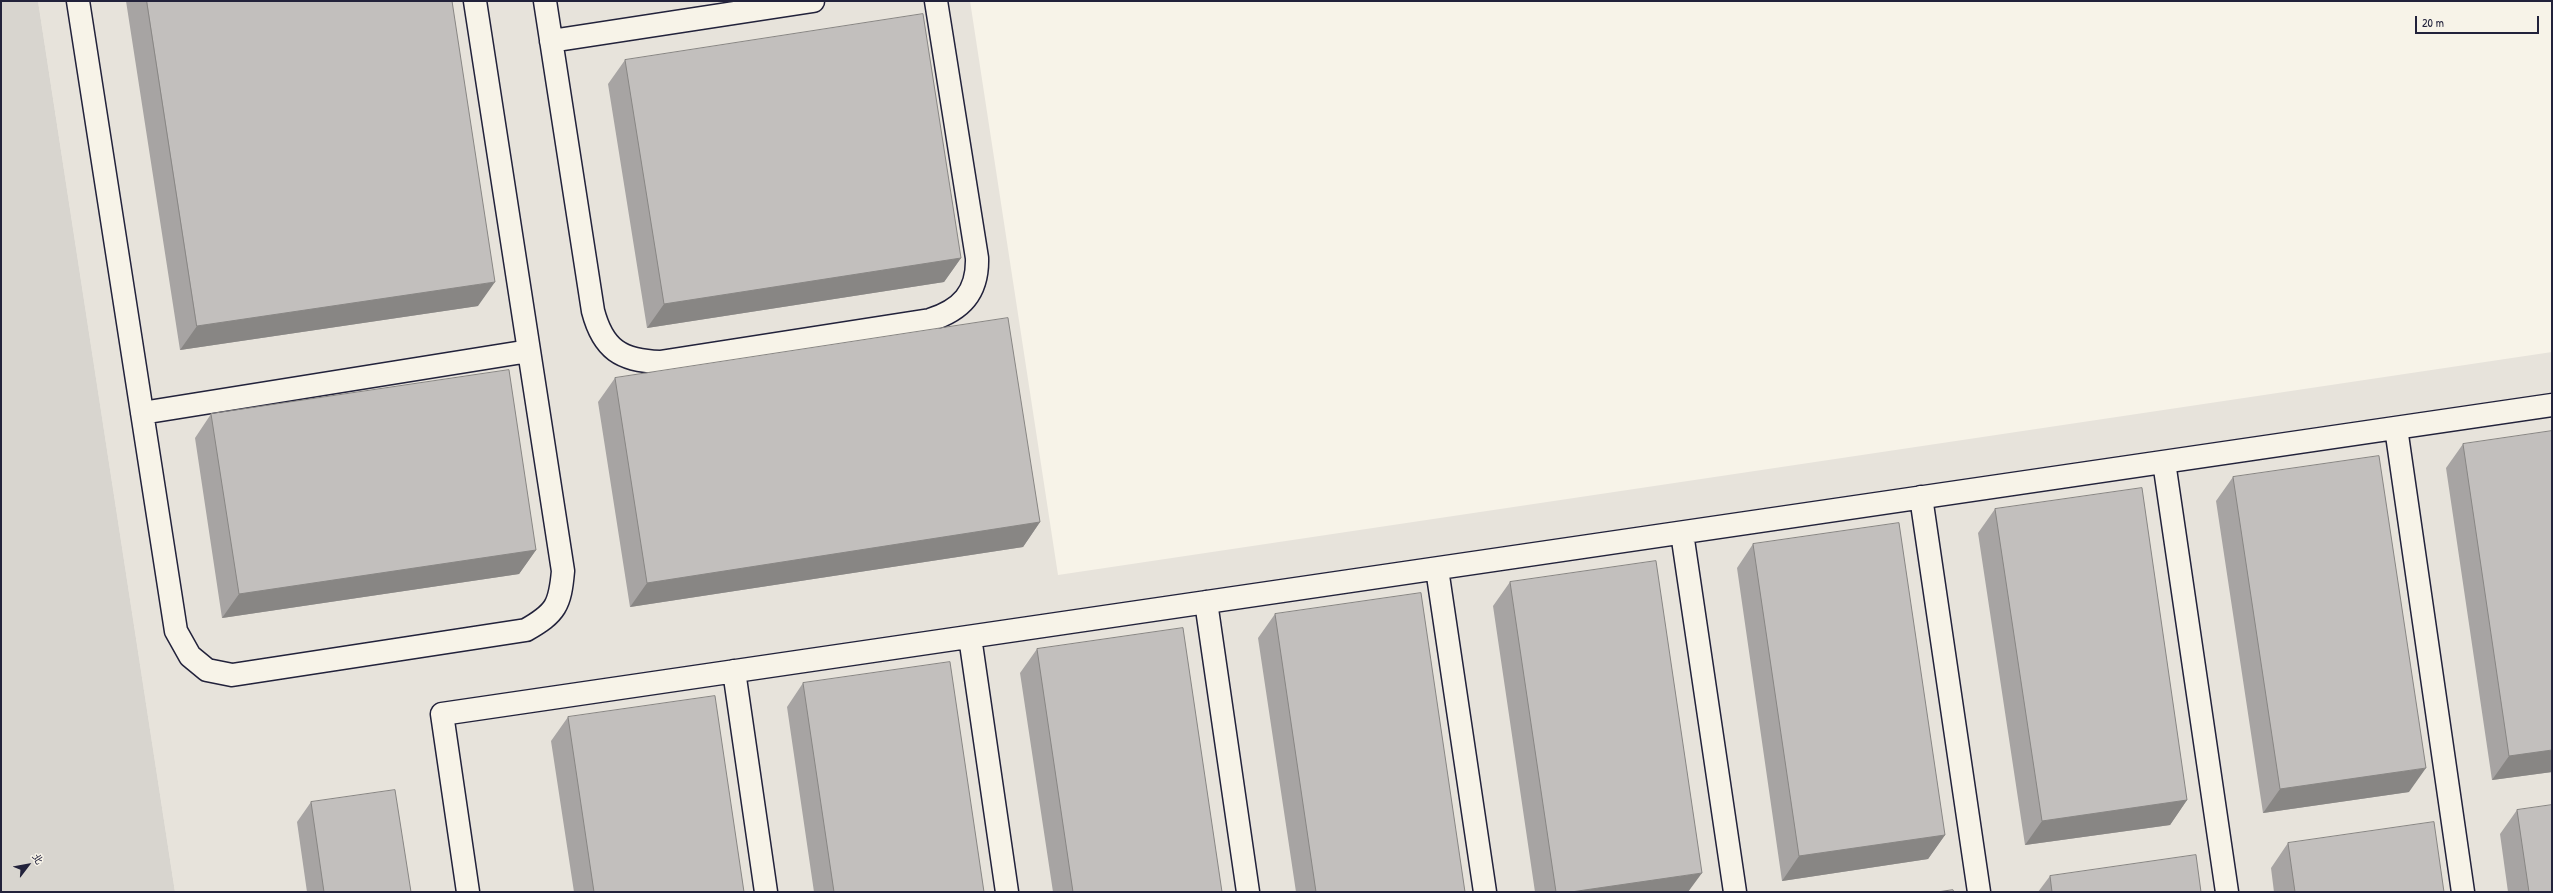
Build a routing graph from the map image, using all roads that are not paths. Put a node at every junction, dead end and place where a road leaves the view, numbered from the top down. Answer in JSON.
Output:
{"nodes":[{"id":1,"x":78,"y":1,"type":"edge"},
{"id":2,"x":475,"y":1,"type":"edge"},
{"id":3,"x":544,"y":1,"type":"edge"},
{"id":4,"x":813,"y":1,"type":"edge"},
{"id":5,"x":936,"y":1,"type":"edge"},
{"id":6,"x":551,"y":41,"type":"junction"},
{"id":7,"x":529,"y":351,"type":"junction"},
{"id":8,"x":2552,"y":405,"type":"edge"},
{"id":9,"x":142,"y":413,"type":"junction"},
{"id":10,"x":2396,"y":428,"type":"junction"},
{"id":11,"x":2164,"y":462,"type":"junction"},
{"id":12,"x":1921,"y":497,"type":"junction"},
{"id":13,"x":1682,"y":532,"type":"junction"},
{"id":14,"x":1437,"y":569,"type":"junction"},
{"id":15,"x":1206,"y":602,"type":"junction"},
{"id":16,"x":970,"y":636,"type":"junction"},
{"id":17,"x":734,"y":671,"type":"junction"},
{"id":18,"x":468,"y":892,"type":"edge"},
{"id":19,"x":766,"y":892,"type":"edge"},
{"id":20,"x":1007,"y":892,"type":"edge"},
{"id":21,"x":1248,"y":892,"type":"edge"},
{"id":22,"x":1485,"y":892,"type":"edge"},
{"id":23,"x":1735,"y":892,"type":"edge"},
{"id":24,"x":1979,"y":892,"type":"edge"},
{"id":25,"x":2228,"y":892,"type":"edge"},
{"id":26,"x":2463,"y":892,"type":"edge"}],
"edges":[{"from":1,"to":9,"type":"lane"},
{"from":2,"to":7,"type":"lane"},
{"from":3,"to":6,"type":"lane"},
{"from":4,"to":6,"type":"lane"},
{"from":5,"to":6,"type":"lane"},
{"from":7,"to":9,"type":"lane"},
{"from":7,"to":9,"type":"lane"},
{"from":8,"to":10,"type":"lane"},
{"from":10,"to":11,"type":"lane"},
{"from":10,"to":26,"type":"lane"},
{"from":11,"to":12,"type":"lane"},
{"from":11,"to":25,"type":"lane"},
{"from":12,"to":13,"type":"lane"},
{"from":12,"to":24,"type":"lane"},
{"from":13,"to":14,"type":"lane"},
{"from":13,"to":23,"type":"lane"},
{"from":14,"to":15,"type":"lane"},
{"from":14,"to":22,"type":"lane"},
{"from":15,"to":16,"type":"lane"},
{"from":15,"to":21,"type":"lane"},
{"from":16,"to":17,"type":"lane"},
{"from":16,"to":20,"type":"lane"},
{"from":17,"to":18,"type":"lane"},
{"from":17,"to":19,"type":"lane"}]}
